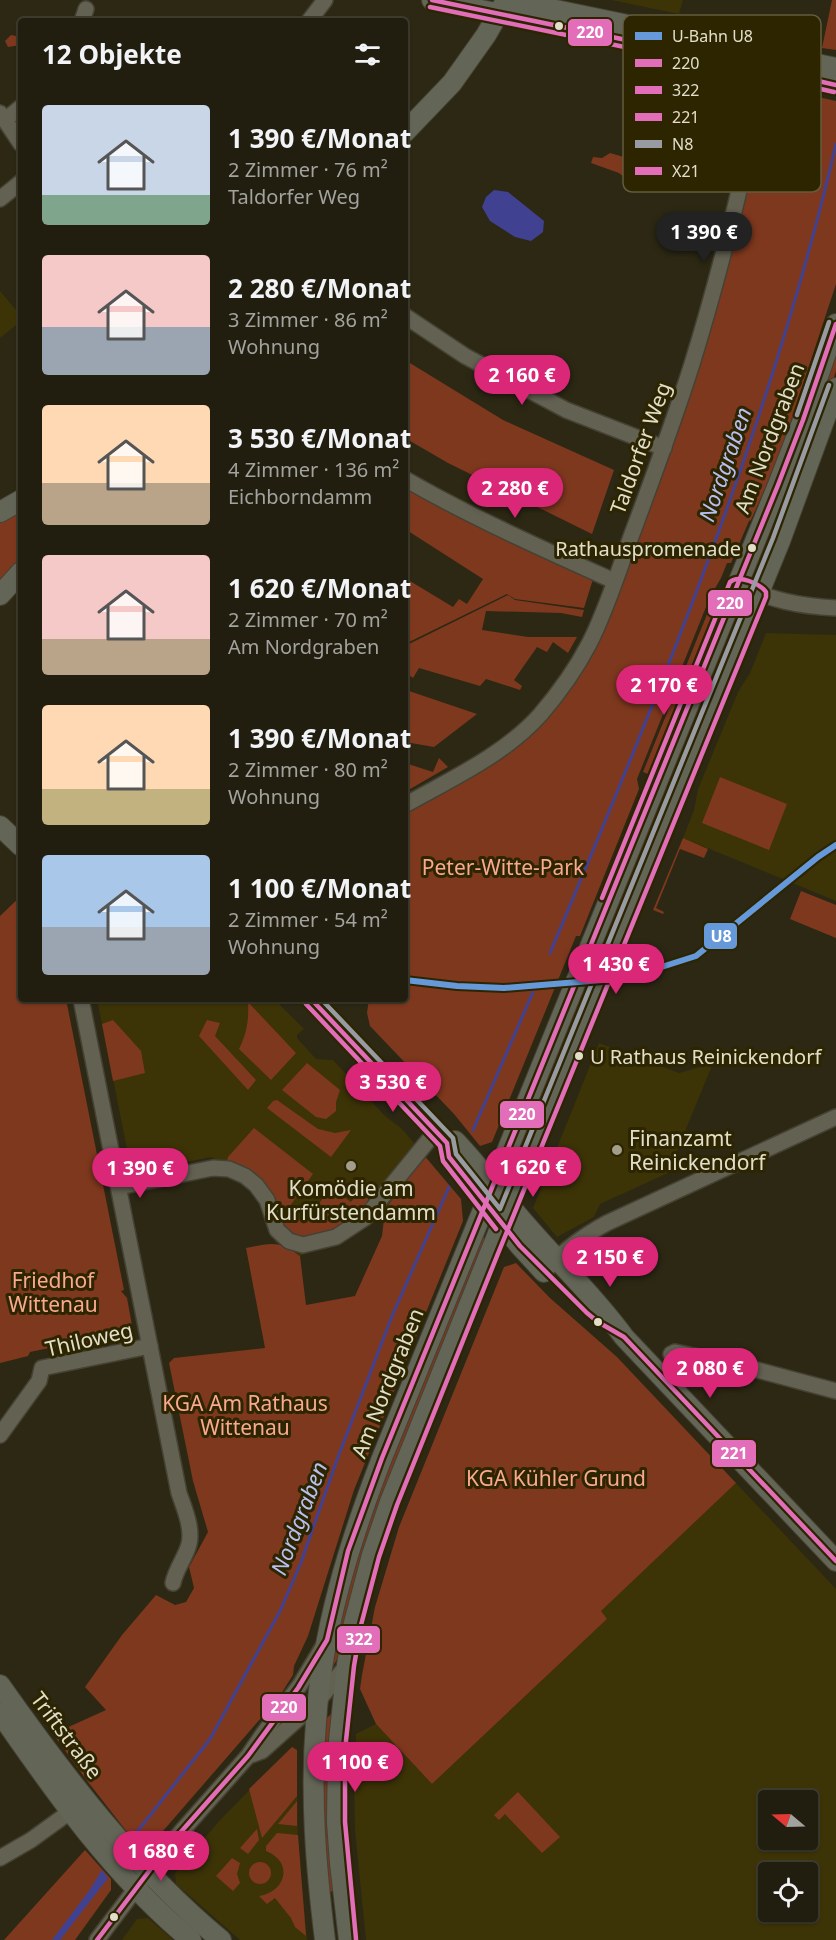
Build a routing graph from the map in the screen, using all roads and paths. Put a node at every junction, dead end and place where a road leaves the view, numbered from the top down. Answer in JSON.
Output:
{"nodes":[{"id":1,"x":325,"y":0,"type":"edge"},
{"id":2,"x":432,"y":0,"type":"edge"},
{"id":3,"x":504,"y":5,"type":"edge"},
{"id":4,"x":311,"y":18,"type":"edge"},
{"id":5,"x":623,"y":34,"type":"edge"},
{"id":6,"x":821,"y":67,"type":"edge"},
{"id":7,"x":836,"y":68,"type":"edge"},
{"id":8,"x":821,"y":81,"type":"edge"},
{"id":9,"x":836,"y":86,"type":"edge"},
{"id":10,"x":18,"y":108,"type":"edge"},
{"id":11,"x":2,"y":116,"type":"edge"},
{"id":12,"x":408,"y":129,"type":"edge"},
{"id":13,"x":18,"y":140,"type":"edge"},
{"id":14,"x":18,"y":184,"type":"edge"},
{"id":15,"x":740,"y":192,"type":"edge"},
{"id":16,"x":0,"y":199,"type":"edge"},
{"id":17,"x":408,"y":318,"type":"edge"},
{"id":18,"x":836,"y":324,"type":"edge"},
{"id":19,"x":836,"y":388,"type":"edge"},
{"id":20,"x":664,"y":448,"type":"junction"},
{"id":21,"x":408,"y":481,"type":"edge"},
{"id":22,"x":18,"y":502,"type":"edge"},
{"id":23,"x":0,"y":512,"type":"edge"},
{"id":24,"x":18,"y":575,"type":"edge"},
{"id":25,"x":614,"y":580,"type":"junction"},
{"id":26,"x":737,"y":585,"type":"junction"},
{"id":27,"x":759,"y":594,"type":"junction"},
{"id":28,"x":0,"y":595,"type":"edge"},
{"id":29,"x":836,"y":608,"type":"edge"},
{"id":30,"x":408,"y":803,"type":"edge"},
{"id":31,"x":0,"y":826,"type":"edge"},
{"id":32,"x":18,"y":843,"type":"edge"},
{"id":33,"x":595,"y":935,"type":"junction"},
{"id":34,"x":617,"y":944,"type":"junction"},
{"id":35,"x":82,"y":1002,"type":"edge"},
{"id":36,"x":314,"y":1002,"type":"edge"},
{"id":37,"x":836,"y":1117,"type":"edge"},
{"id":38,"x":442,"y":1137,"type":"junction"},
{"id":39,"x":508,"y":1149,"type":"junction"},
{"id":40,"x":530,"y":1158,"type":"junction"},
{"id":41,"x":493,"y":1185,"type":"junction"},
{"id":42,"x":118,"y":1187,"type":"junction"},
{"id":43,"x":486,"y":1204,"type":"junction"},
{"id":44,"x":506,"y":1214,"type":"junction"},
{"id":45,"x":550,"y":1265,"type":"junction"},
{"id":46,"x":150,"y":1347,"type":"junction"},
{"id":47,"x":670,"y":1354,"type":"dead end"},
{"id":48,"x":836,"y":1391,"type":"edge"},
{"id":49,"x":0,"y":1435,"type":"edge"},
{"id":50,"x":836,"y":1561,"type":"edge"},
{"id":51,"x":173,"y":1583,"type":"dead end"},
{"id":52,"x":327,"y":1640,"type":"junction"},
{"id":53,"x":347,"y":1665,"type":"junction"},
{"id":54,"x":2,"y":1699,"type":"edge"},
{"id":55,"x":318,"y":1701,"type":"junction"},
{"id":56,"x":249,"y":1756,"type":"junction"},
{"id":57,"x":78,"y":1806,"type":"junction"},
{"id":58,"x":0,"y":1858,"type":"edge"},
{"id":59,"x":142,"y":1880,"type":"junction"},
{"id":60,"x":97,"y":1940,"type":"edge"},
{"id":61,"x":191,"y":1940,"type":"edge"},
{"id":62,"x":220,"y":1940,"type":"edge"},
{"id":63,"x":325,"y":1940,"type":"edge"},
{"id":64,"x":349,"y":1940,"type":"edge"}],
"edges":[{"from":1,"to":4,"type":"street"},
{"from":2,"to":3,"type":"main road"},
{"from":3,"to":5,"type":"main road"},
{"from":3,"to":12,"type":"main road"},
{"from":6,"to":7,"type":"main road"},
{"from":8,"to":9,"type":"main road"},
{"from":10,"to":11,"type":"street"},
{"from":11,"to":13,"type":"street"},
{"from":14,"to":16,"type":"street"},
{"from":15,"to":20,"type":"street","name":"Taldorfer Weg"},
{"from":17,"to":20,"type":"street"},
{"from":18,"to":26,"type":"main road","name":"Am Nordgraben"},
{"from":19,"to":27,"type":"main road","name":"Am Nordgraben"},
{"from":20,"to":25,"type":"street","name":"Taldorfer Weg"},
{"from":21,"to":25,"type":"street"},
{"from":22,"to":23,"type":"main road"},
{"from":24,"to":28,"type":"main road"},
{"from":25,"to":30,"type":"street","name":"Taldorfer Weg"},
{"from":26,"to":27,"type":"street"},
{"from":26,"to":33,"type":"main road","name":"Am Nordgraben"},
{"from":27,"to":29,"type":"street"},
{"from":27,"to":34,"type":"main road","name":"Am Nordgraben"},
{"from":31,"to":32,"type":"main road"},
{"from":33,"to":34,"type":"main road"},
{"from":33,"to":39,"type":"main road","name":"Am Nordgraben"},
{"from":34,"to":40,"type":"main road","name":"Am Nordgraben"},
{"from":35,"to":42,"type":"street"},
{"from":36,"to":38,"type":"main road"},
{"from":37,"to":45,"type":"street"},
{"from":38,"to":41,"type":"main road"},
{"from":38,"to":42,"type":"street"},
{"from":38,"to":43,"type":"main road"},
{"from":39,"to":40,"type":"main road"},
{"from":39,"to":41,"type":"main road","name":"Am Nordgraben"},
{"from":40,"to":44,"type":"main road","name":"Am Nordgraben"},
{"from":41,"to":43,"type":"main road","name":"Am Nordgraben"},
{"from":41,"to":44,"type":"main road"},
{"from":42,"to":46,"type":"street"},
{"from":43,"to":44,"type":"main road"},
{"from":43,"to":52,"type":"main road","name":"Am Nordgraben"},
{"from":44,"to":45,"type":"main road"},
{"from":44,"to":53,"type":"main road","name":"Am Nordgraben"},
{"from":45,"to":50,"type":"main road"},
{"from":46,"to":49,"type":"street","name":"Thiloweg"},
{"from":46,"to":51,"type":"street"},
{"from":47,"to":48,"type":"street"},
{"from":52,"to":55,"type":"main road","name":"Am Nordgraben"},
{"from":52,"to":56,"type":"street","name":"Am Nordgraben"},
{"from":53,"to":55,"type":"street","name":"Am Nordgraben"},
{"from":53,"to":64,"type":"main road"},
{"from":54,"to":57,"type":"main road","name":"Triftstraße"},
{"from":55,"to":56,"type":"street","name":"Am Nordgraben"},
{"from":55,"to":63,"type":"main road"},
{"from":56,"to":59,"type":"street","name":"Am Nordgraben"},
{"from":57,"to":58,"type":"street"},
{"from":57,"to":59,"type":"main road","name":"Triftstraße"},
{"from":59,"to":60,"type":"street","name":"Am Nordgraben"},
{"from":59,"to":61,"type":"main road","name":"Triftstraße"},
{"from":59,"to":62,"type":"main road","name":"Triftstraße"}]}
